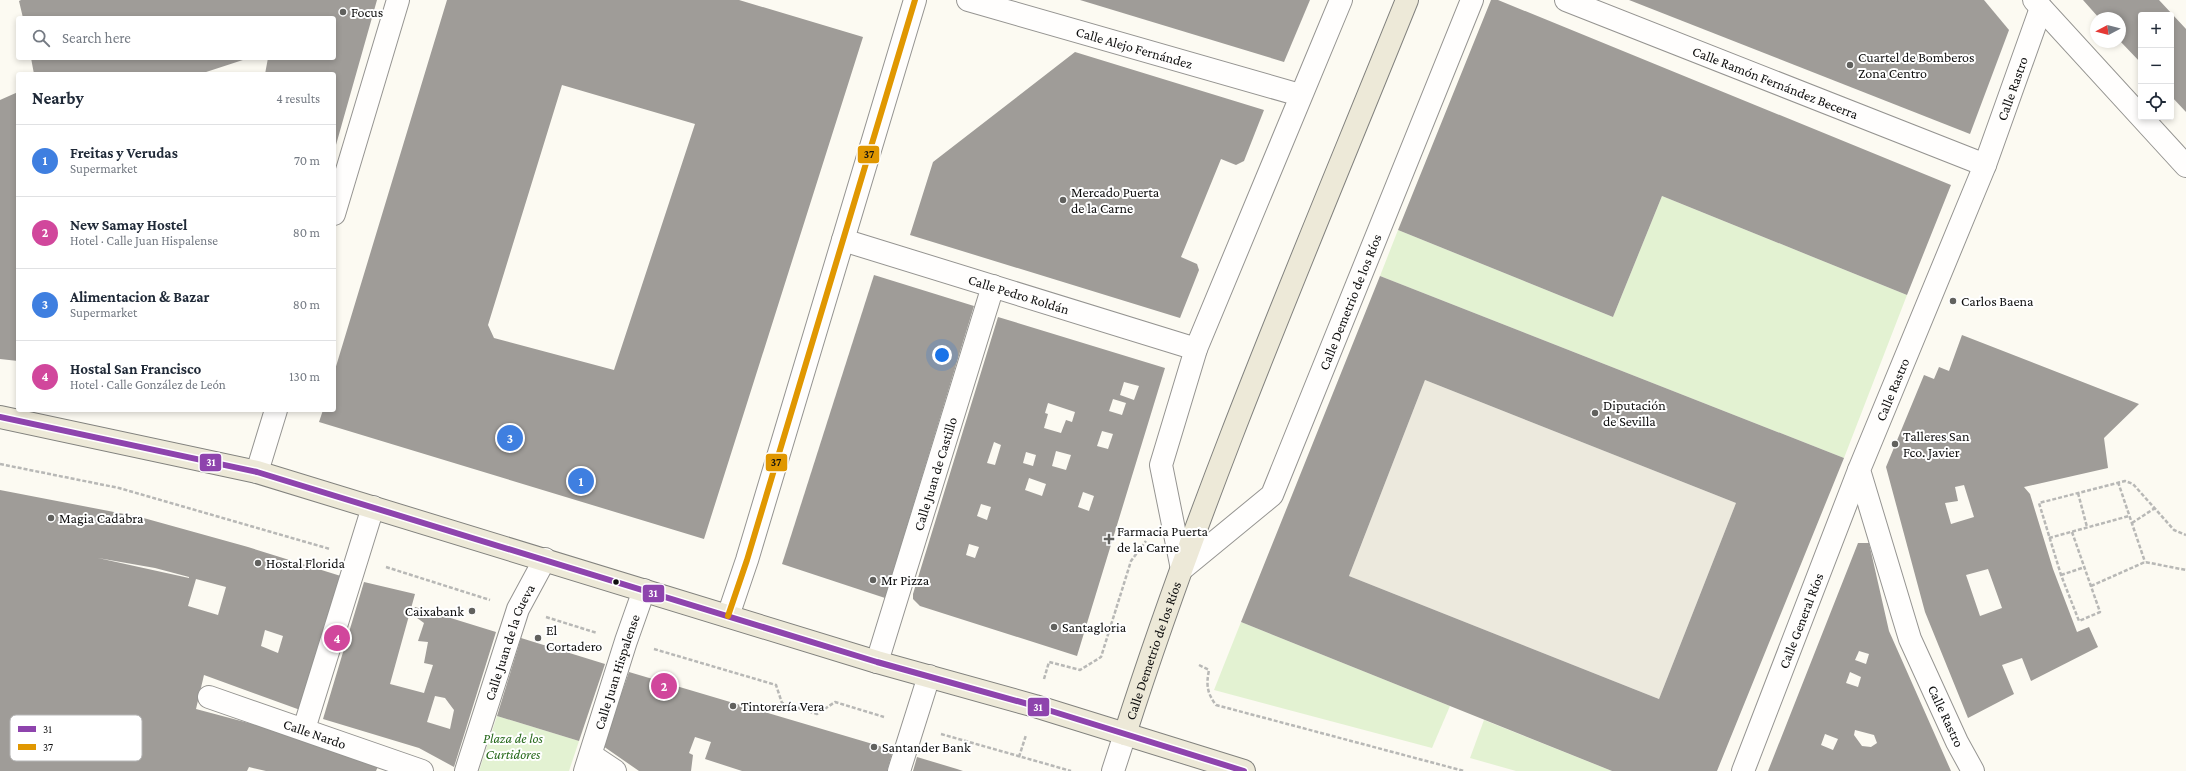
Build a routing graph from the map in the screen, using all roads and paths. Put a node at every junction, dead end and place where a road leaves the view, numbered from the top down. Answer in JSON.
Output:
{"nodes":[{"id":1,"x":398,"y":0,"type":"edge"},
{"id":2,"x":915,"y":0,"type":"edge"},
{"id":3,"x":968,"y":0,"type":"edge"},
{"id":4,"x":1341,"y":0,"type":"edge"},
{"id":5,"x":1407,"y":0,"type":"edge"},
{"id":6,"x":1472,"y":0,"type":"edge"},
{"id":7,"x":1566,"y":0,"type":"edge"},
{"id":8,"x":2038,"y":4,"type":"edge"},
{"id":9,"x":1300,"y":95,"type":"junction"},
{"id":10,"x":1985,"y":165,"type":"junction"},
{"id":11,"x":2186,"y":166,"type":"edge"},
{"id":12,"x":336,"y":207,"type":"edge"},
{"id":13,"x":843,"y":240,"type":"junction"},
{"id":14,"x":993,"y":286,"type":"junction"},
{"id":15,"x":1196,"y":349,"type":"junction"},
{"id":16,"x":275,"y":412,"type":"edge"},
{"id":17,"x":0,"y":417,"type":"edge"},
{"id":18,"x":0,"y":464,"type":"edge"},
{"id":19,"x":1859,"y":470,"type":"junction"},
{"id":20,"x":257,"y":472,"type":"junction"},
{"id":21,"x":2118,"y":482,"type":"junction"},
{"id":22,"x":2078,"y":493,"type":"junction"},
{"id":23,"x":374,"y":507,"type":"junction"},
{"id":24,"x":2155,"y":508,"type":"junction"},
{"id":25,"x":2129,"y":516,"type":"junction"},
{"id":26,"x":2132,"y":524,"type":"junction"},
{"id":27,"x":2088,"y":528,"type":"junction"},
{"id":28,"x":2072,"y":532,"type":"junction"},
{"id":29,"x":1146,"y":533,"type":"dead end"},
{"id":30,"x":2186,"y":535,"type":"edge"},
{"id":31,"x":2049,"y":538,"type":"junction"},
{"id":32,"x":333,"y":550,"type":"dead end"},
{"id":33,"x":545,"y":559,"type":"junction"},
{"id":34,"x":2145,"y":562,"type":"junction"},
{"id":35,"x":379,"y":565,"type":"dead end"},
{"id":36,"x":2085,"y":567,"type":"junction"},
{"id":37,"x":1182,"y":569,"type":"junction"},
{"id":38,"x":2186,"y":570,"type":"edge"},
{"id":39,"x":2061,"y":575,"type":"junction"},
{"id":40,"x":2091,"y":586,"type":"junction"},
{"id":41,"x":644,"y":590,"type":"junction"},
{"id":42,"x":496,"y":602,"type":"dead end"},
{"id":43,"x":728,"y":616,"type":"junction"},
{"id":44,"x":543,"y":617,"type":"dead end"},
{"id":45,"x":600,"y":634,"type":"dead end"},
{"id":46,"x":652,"y":649,"type":"dead end"},
{"id":47,"x":877,"y":662,"type":"junction"},
{"id":48,"x":1199,"y":665,"type":"dead end"},
{"id":49,"x":1047,"y":670,"type":"dead end"},
{"id":50,"x":929,"y":676,"type":"junction"},
{"id":51,"x":209,"y":697,"type":"dead end"},
{"id":52,"x":885,"y":717,"type":"dead end"},
{"id":53,"x":304,"y":729,"type":"junction"},
{"id":54,"x":934,"y":732,"type":"dead end"},
{"id":55,"x":1125,"y":734,"type":"junction"},
{"id":56,"x":588,"y":763,"type":"edge"},
{"id":57,"x":422,"y":771,"type":"edge"},
{"id":58,"x":466,"y":771,"type":"edge"},
{"id":59,"x":615,"y":771,"type":"edge"},
{"id":60,"x":899,"y":771,"type":"edge"},
{"id":61,"x":1071,"y":771,"type":"edge"},
{"id":62,"x":1113,"y":771,"type":"edge"},
{"id":63,"x":1244,"y":771,"type":"edge"},
{"id":64,"x":1464,"y":771,"type":"edge"},
{"id":65,"x":1743,"y":771,"type":"edge"},
{"id":66,"x":1973,"y":771,"type":"edge"}],
"edges":[{"from":1,"to":12,"type":"street"},
{"from":2,"to":13,"type":"street"},
{"from":3,"to":9,"type":"street","name":"Calle Alejo Fernández"},
{"from":4,"to":9,"type":"street","name":"Calle Demetrio de los Ríos"},
{"from":5,"to":37,"type":"main road","name":"Calle Demetrio de los Ríos"},
{"from":6,"to":37,"type":"street","name":"Calle Demetrio de los Ríos"},
{"from":7,"to":10,"type":"street","name":"Calle Ramón Fernández Becerra"},
{"from":8,"to":10,"type":"street","name":"Calle Rastro"},
{"from":8,"to":11,"type":"street"},
{"from":9,"to":15,"type":"street","name":"Calle Demetrio de los Ríos"},
{"from":10,"to":19,"type":"street","name":"Calle Rastro"},
{"from":13,"to":14,"type":"street","name":"Calle Pedro Roldán"},
{"from":13,"to":43,"type":"street"},
{"from":14,"to":15,"type":"street","name":"Calle Pedro Roldán"},
{"from":14,"to":47,"type":"street","name":"Calle Juan de Castillo"},
{"from":15,"to":37,"type":"street","name":"Calle Demetrio de los Ríos"},
{"from":16,"to":20,"type":"street"},
{"from":17,"to":20,"type":"main road"},
{"from":18,"to":32,"type":"path"},
{"from":19,"to":65,"type":"street","name":"Calle General Ríos"},
{"from":19,"to":66,"type":"street","name":"Calle Rastro"},
{"from":20,"to":23,"type":"main road"},
{"from":21,"to":22,"type":"path"},
{"from":21,"to":24,"type":"path"},
{"from":21,"to":25,"type":"path"},
{"from":22,"to":27,"type":"path"},
{"from":22,"to":31,"type":"path"},
{"from":23,"to":33,"type":"main road"},
{"from":23,"to":53,"type":"street"},
{"from":24,"to":26,"type":"path"},
{"from":24,"to":30,"type":"path"},
{"from":25,"to":26,"type":"path"},
{"from":25,"to":27,"type":"path"},
{"from":26,"to":34,"type":"path"},
{"from":27,"to":28,"type":"path"},
{"from":28,"to":31,"type":"path"},
{"from":28,"to":36,"type":"path"},
{"from":29,"to":49,"type":"path"},
{"from":31,"to":39,"type":"path"},
{"from":33,"to":41,"type":"main road"},
{"from":33,"to":58,"type":"street","name":"Calle Juan de la Cueva"},
{"from":34,"to":38,"type":"path"},
{"from":34,"to":40,"type":"path"},
{"from":35,"to":42,"type":"path"},
{"from":36,"to":39,"type":"path"},
{"from":36,"to":40,"type":"path"},
{"from":37,"to":55,"type":"main road","name":"Calle Demetrio de los Ríos"},
{"from":39,"to":40,"type":"path"},
{"from":41,"to":43,"type":"main road"},
{"from":41,"to":56,"type":"street","name":"Calle Juan Hispalense"},
{"from":43,"to":47,"type":"main road"},
{"from":44,"to":45,"type":"path"},
{"from":46,"to":52,"type":"path"},
{"from":47,"to":50,"type":"main road"},
{"from":48,"to":64,"type":"path"},
{"from":50,"to":55,"type":"main road"},
{"from":50,"to":60,"type":"street"},
{"from":51,"to":53,"type":"street","name":"Calle Nardo"},
{"from":53,"to":57,"type":"street","name":"Calle Nardo"},
{"from":54,"to":61,"type":"path"},
{"from":55,"to":62,"type":"street"},
{"from":55,"to":63,"type":"main road"},
{"from":56,"to":59,"type":"street"}]}
